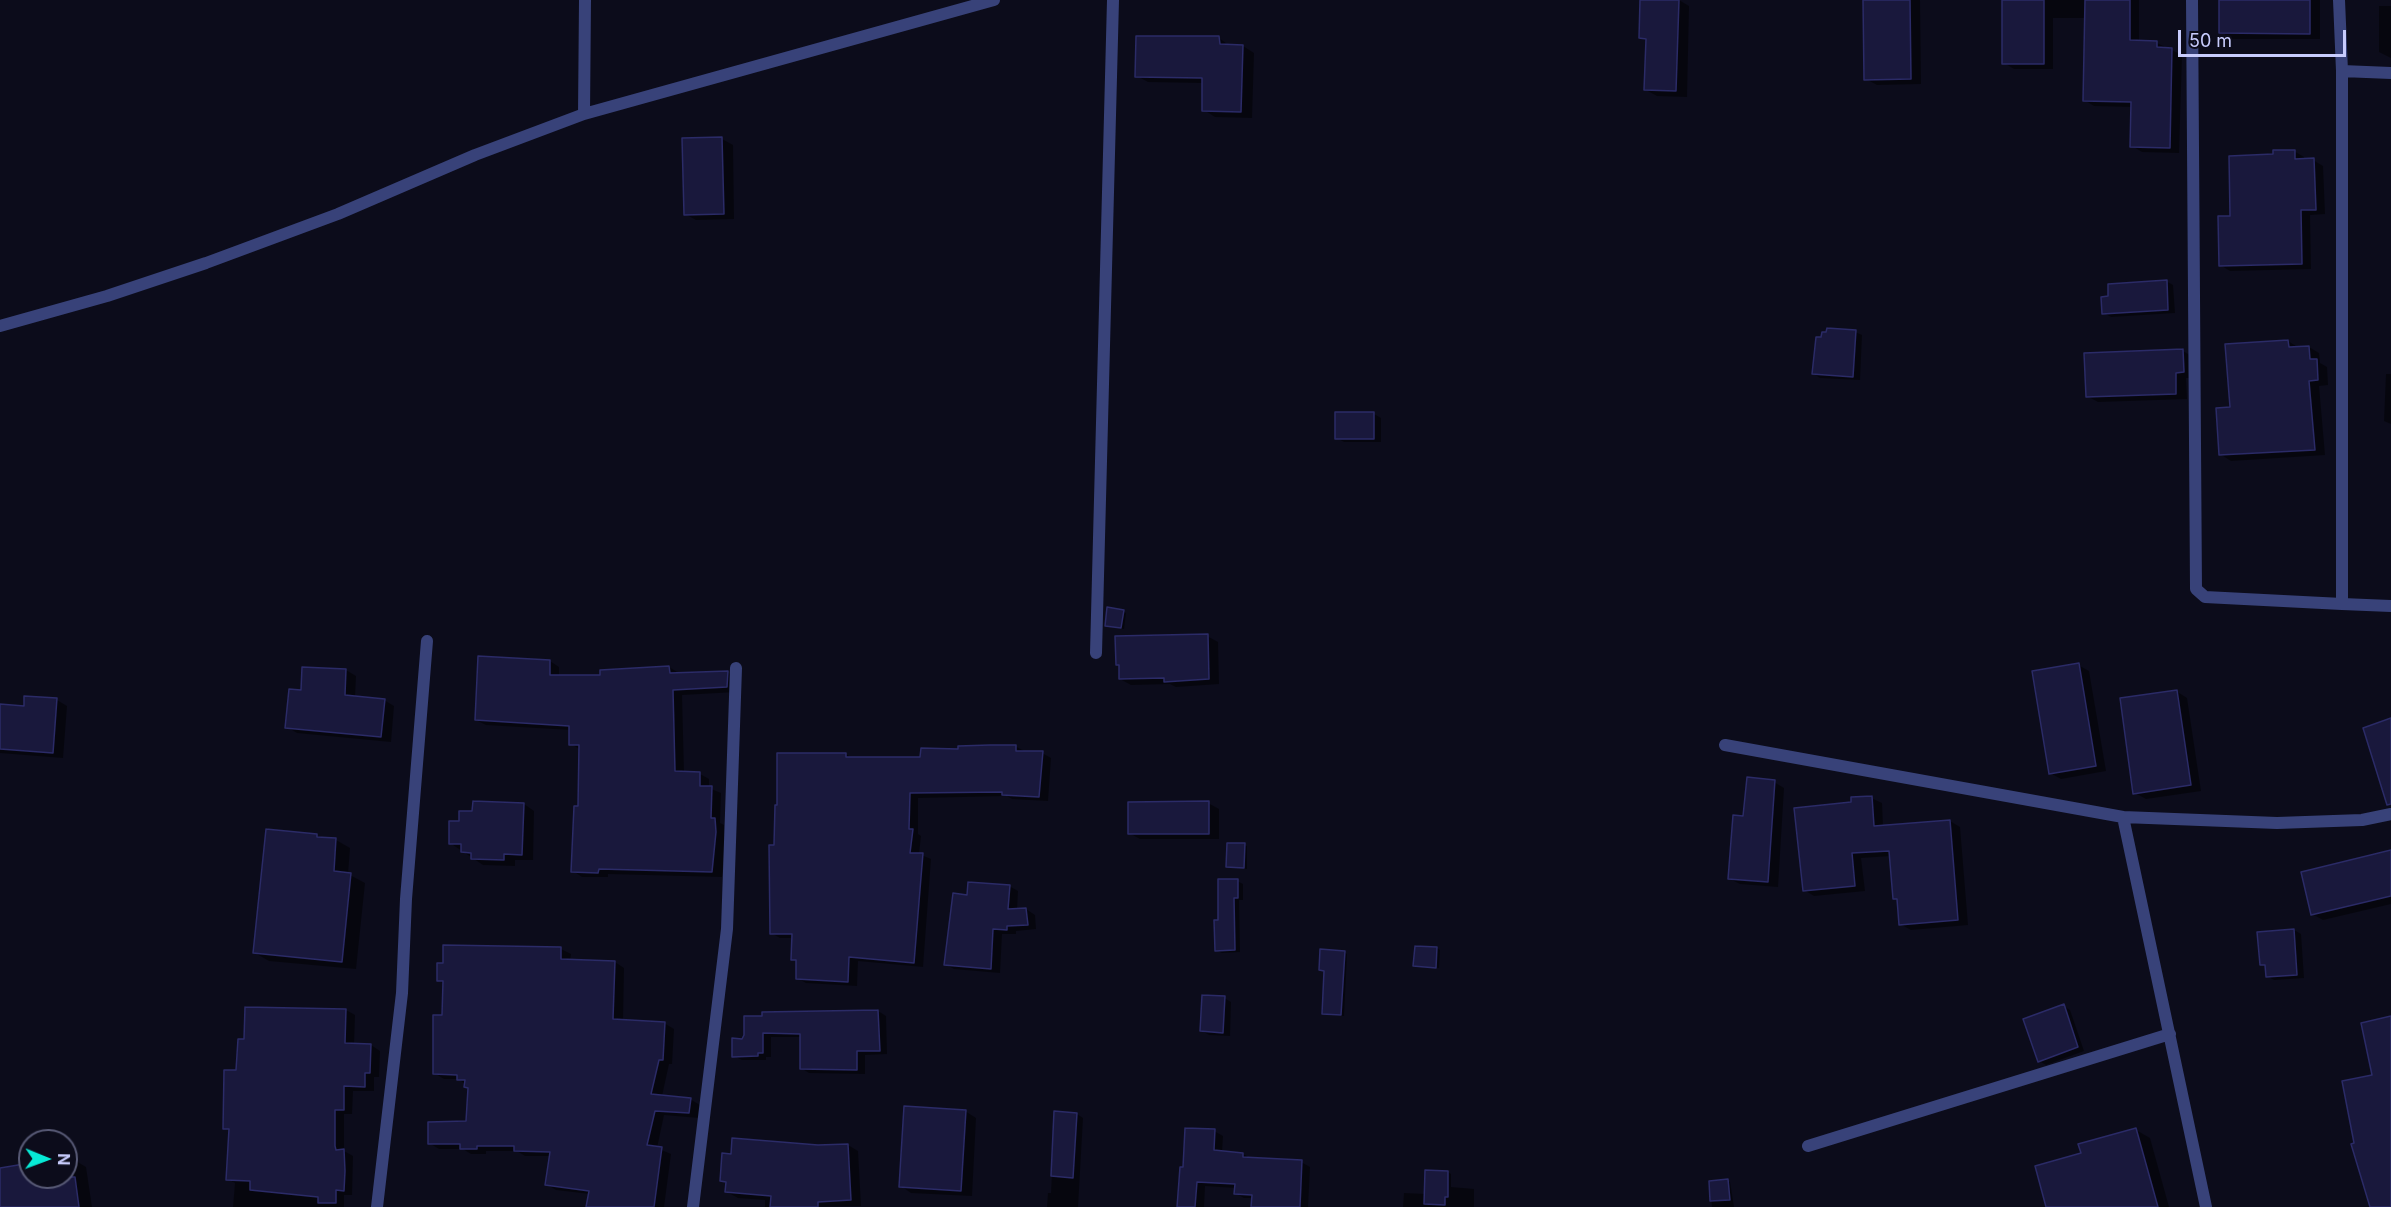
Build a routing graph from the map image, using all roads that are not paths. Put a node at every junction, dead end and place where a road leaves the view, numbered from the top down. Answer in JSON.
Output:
{"nodes":[{"id":1,"x":585,"y":0,"type":"edge"},
{"id":2,"x":994,"y":0,"type":"edge"},
{"id":3,"x":1113,"y":0,"type":"edge"},
{"id":4,"x":2192,"y":0,"type":"edge"},
{"id":5,"x":2339,"y":0,"type":"edge"},
{"id":6,"x":2342,"y":71,"type":"junction"},
{"id":7,"x":2391,"y":73,"type":"edge"},
{"id":8,"x":584,"y":114,"type":"junction"},
{"id":9,"x":0,"y":326,"type":"edge"},
{"id":10,"x":2342,"y":604,"type":"junction"},
{"id":11,"x":2391,"y":606,"type":"edge"},
{"id":12,"x":427,"y":641,"type":"dead end"},
{"id":13,"x":1096,"y":653,"type":"dead end"},
{"id":14,"x":736,"y":668,"type":"dead end"},
{"id":15,"x":1725,"y":744,"type":"dead end"},
{"id":16,"x":2391,"y":814,"type":"edge"},
{"id":17,"x":2123,"y":818,"type":"junction"},
{"id":18,"x":2170,"y":1034,"type":"junction"},
{"id":19,"x":1808,"y":1146,"type":"dead end"},
{"id":20,"x":377,"y":1207,"type":"edge"},
{"id":21,"x":693,"y":1207,"type":"edge"},
{"id":22,"x":2206,"y":1207,"type":"edge"}],
"edges":[{"from":1,"to":8,"type":"street"},
{"from":2,"to":8,"type":"street"},
{"from":3,"to":13,"type":"street"},
{"from":4,"to":10,"type":"street"},
{"from":5,"to":6,"type":"street"},
{"from":6,"to":7,"type":"street"},
{"from":6,"to":10,"type":"street"},
{"from":8,"to":9,"type":"street"},
{"from":10,"to":11,"type":"street"},
{"from":12,"to":20,"type":"street"},
{"from":14,"to":21,"type":"street"},
{"from":15,"to":17,"type":"street"},
{"from":16,"to":17,"type":"street"},
{"from":17,"to":18,"type":"street"},
{"from":18,"to":19,"type":"street"},
{"from":18,"to":22,"type":"street"}]}
